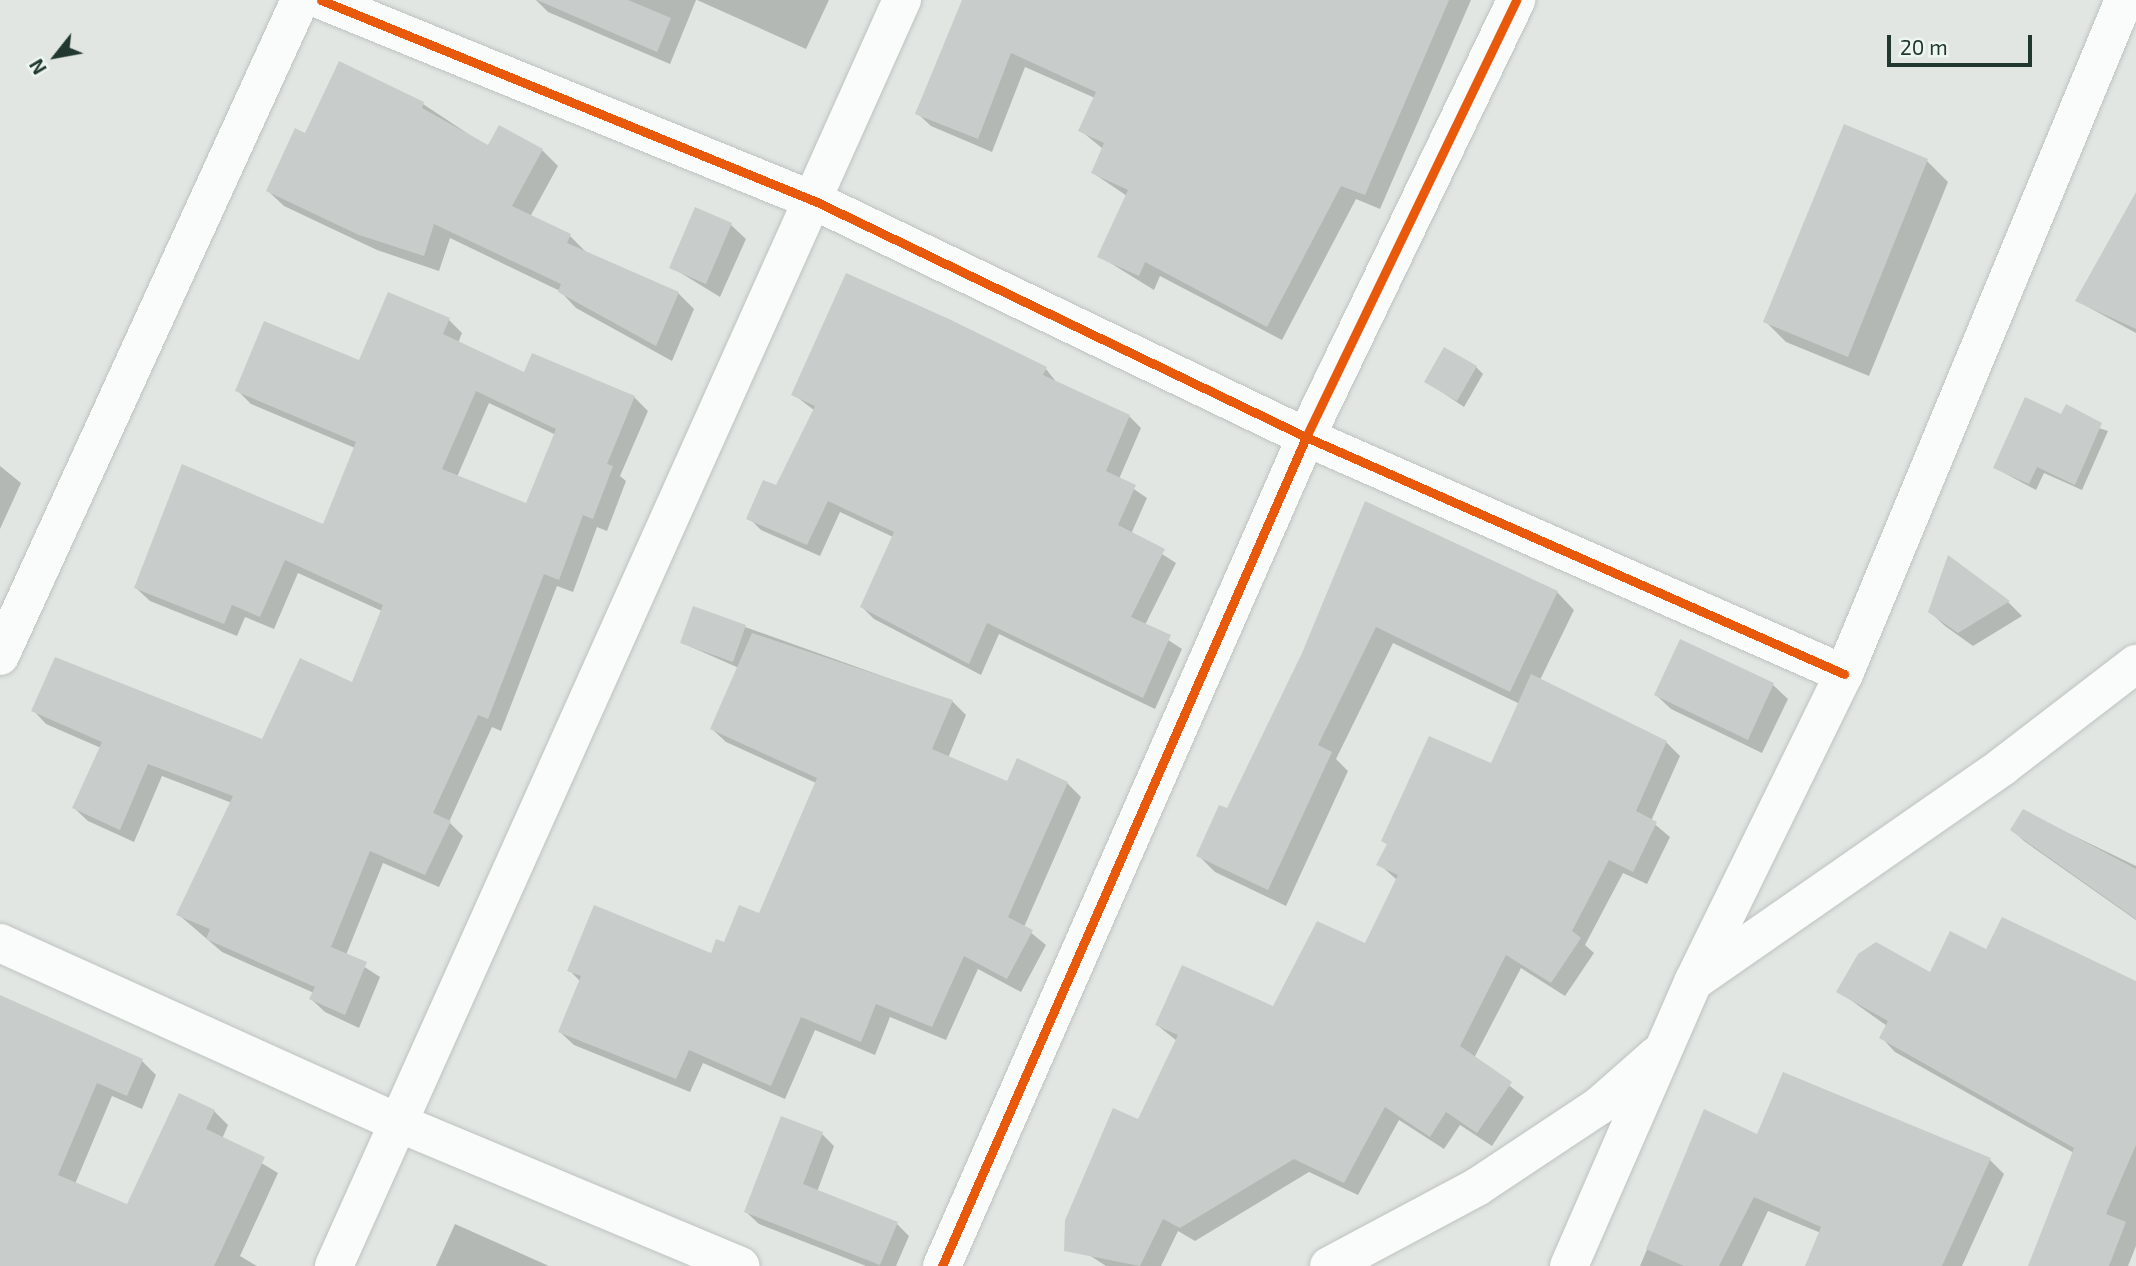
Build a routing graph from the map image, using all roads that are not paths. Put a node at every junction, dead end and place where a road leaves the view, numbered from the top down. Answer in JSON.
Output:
{"nodes":[{"id":1,"x":300,"y":0,"type":"edge"},
{"id":2,"x":321,"y":0,"type":"edge"},
{"id":3,"x":902,"y":0,"type":"edge"},
{"id":4,"x":1516,"y":0,"type":"edge"},
{"id":5,"x":2124,"y":0,"type":"edge"},
{"id":6,"x":817,"y":202,"type":"junction"},
{"id":7,"x":1306,"y":438,"type":"junction"},
{"id":8,"x":0,"y":656,"type":"edge"},
{"id":9,"x":2136,"y":664,"type":"edge"},
{"id":10,"x":1844,"y":674,"type":"junction"},
{"id":11,"x":0,"y":943,"type":"edge"},
{"id":12,"x":1694,"y":981,"type":"junction"},
{"id":13,"x":1664,"y":1049,"type":"junction"},
{"id":14,"x":401,"y":1124,"type":"junction"},
{"id":15,"x":334,"y":1266,"type":"edge"},
{"id":16,"x":741,"y":1266,"type":"edge"},
{"id":17,"x":942,"y":1266,"type":"edge"},
{"id":18,"x":1329,"y":1266,"type":"edge"},
{"id":19,"x":1569,"y":1266,"type":"edge"}],
"edges":[{"from":1,"to":8,"type":"street"},
{"from":2,"to":6,"type":"street"},
{"from":3,"to":6,"type":"street"},
{"from":4,"to":7,"type":"street"},
{"from":5,"to":10,"type":"street"},
{"from":6,"to":7,"type":"street"},
{"from":6,"to":14,"type":"street"},
{"from":7,"to":10,"type":"street"},
{"from":7,"to":17,"type":"street"},
{"from":9,"to":12,"type":"street"},
{"from":10,"to":12,"type":"street"},
{"from":11,"to":14,"type":"street"},
{"from":12,"to":13,"type":"street"},
{"from":13,"to":18,"type":"street"},
{"from":13,"to":19,"type":"street"},
{"from":14,"to":15,"type":"street"},
{"from":14,"to":16,"type":"street"}]}
